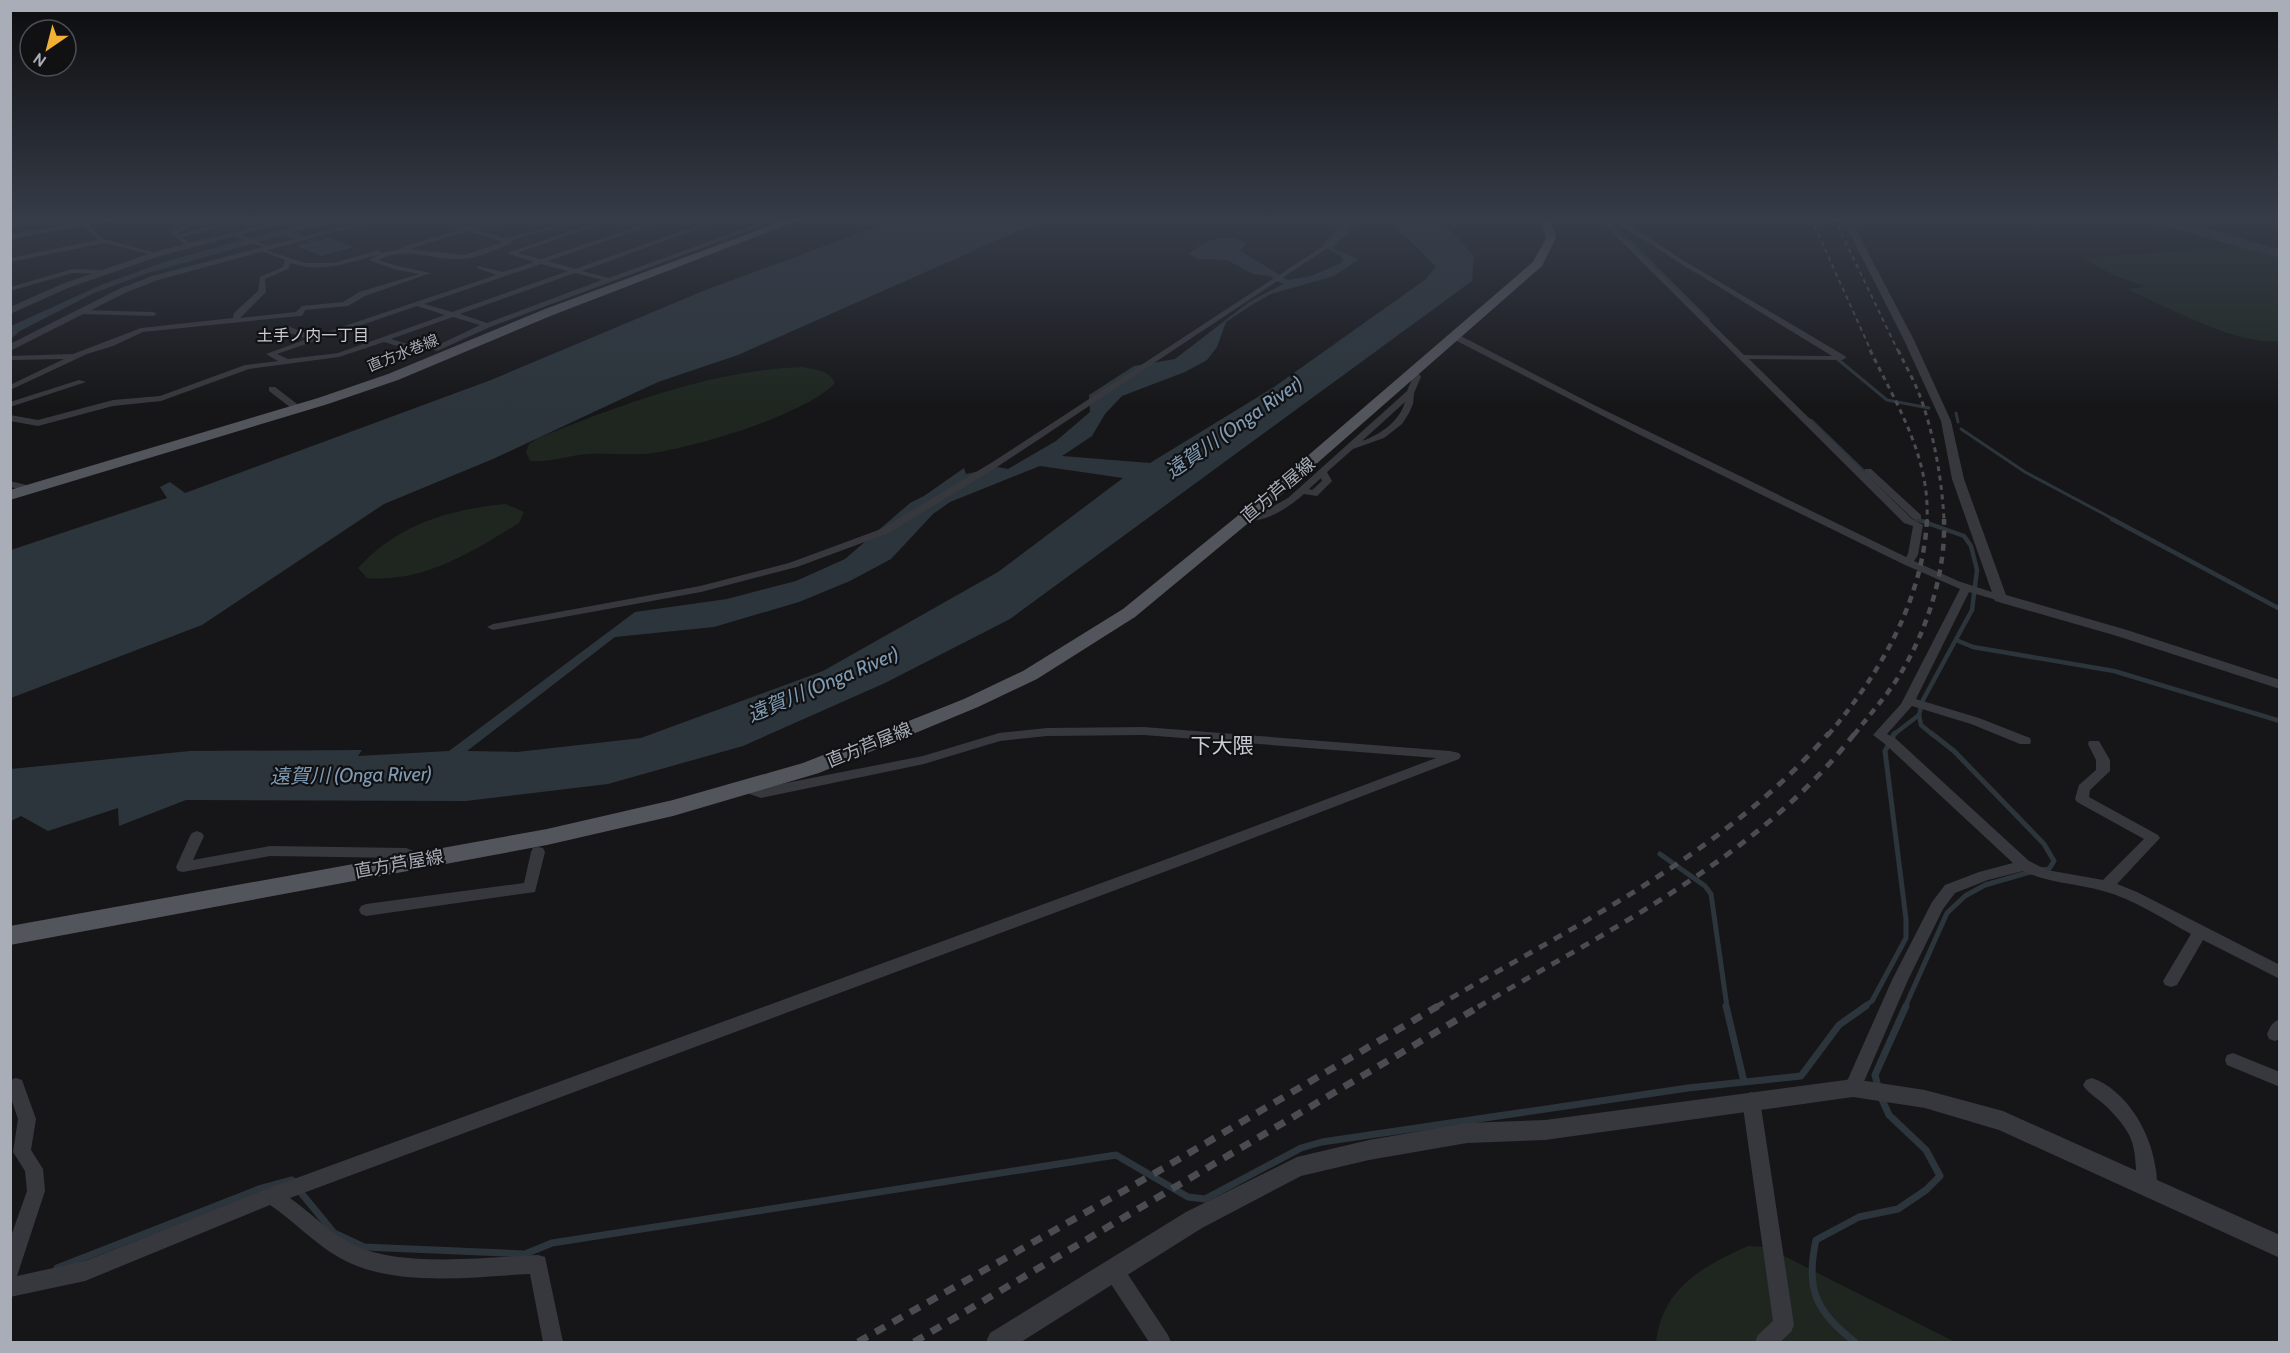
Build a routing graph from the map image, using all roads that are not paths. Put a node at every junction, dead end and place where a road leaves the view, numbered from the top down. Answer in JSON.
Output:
{"nodes":[{"id":1,"x":37,"y":281,"type":"edge"},
{"id":2,"x":79,"y":281,"type":"edge"},
{"id":3,"x":148,"y":281,"type":"edge"},
{"id":4,"x":262,"y":281,"type":"edge"},
{"id":5,"x":402,"y":281,"type":"edge"},
{"id":6,"x":482,"y":281,"type":"edge"},
{"id":7,"x":544,"y":281,"type":"edge"},
{"id":8,"x":605,"y":281,"type":"edge"},
{"id":9,"x":632,"y":281,"type":"edge"},
{"id":10,"x":1274,"y":281,"type":"edge"},
{"id":11,"x":1518,"y":281,"type":"edge"},
{"id":12,"x":1665,"y":281,"type":"edge"},
{"id":13,"x":1715,"y":281,"type":"edge"},
{"id":14,"x":1879,"y":281,"type":"edge"},
{"id":15,"x":10,"y":284,"type":"edge"},
{"id":16,"x":23,"y":285,"type":"junction"},
{"id":17,"x":10,"y":290,"type":"edge"},
{"id":18,"x":417,"y":304,"type":"junction"},
{"id":19,"x":10,"y":311,"type":"edge"},
{"id":20,"x":81,"y":312,"type":"junction"},
{"id":21,"x":153,"y":314,"type":"dead end"},
{"id":22,"x":452,"y":314,"type":"junction"},
{"id":23,"x":236,"y":321,"type":"junction"},
{"id":24,"x":488,"y":325,"type":"junction"},
{"id":25,"x":284,"y":328,"type":"dead end"},
{"id":26,"x":1454,"y":336,"type":"junction"},
{"id":27,"x":315,"y":339,"type":"junction"},
{"id":28,"x":383,"y":339,"type":"junction"},
{"id":29,"x":404,"y":346,"type":"dead end"},
{"id":30,"x":10,"y":348,"type":"edge"},
{"id":31,"x":436,"y":353,"type":"junction"},
{"id":32,"x":75,"y":357,"type":"junction"},
{"id":33,"x":10,"y":358,"type":"edge"},
{"id":34,"x":286,"y":361,"type":"junction"},
{"id":35,"x":82,"y":382,"type":"dead end"},
{"id":36,"x":1412,"y":382,"type":"junction"},
{"id":37,"x":10,"y":388,"type":"edge"},
{"id":38,"x":272,"y":388,"type":"dead end"},
{"id":39,"x":10,"y":405,"type":"edge"},
{"id":40,"x":298,"y":410,"type":"junction"},
{"id":41,"x":10,"y":418,"type":"edge"},
{"id":42,"x":34,"y":423,"type":"junction"},
{"id":43,"x":40,"y":431,"type":"dead end"},
{"id":44,"x":10,"y":484,"type":"edge"},
{"id":45,"x":32,"y":489,"type":"junction"},
{"id":46,"x":10,"y":495,"type":"edge"},
{"id":47,"x":1917,"y":517,"type":"dead end"},
{"id":48,"x":1244,"y":519,"type":"junction"},
{"id":49,"x":1907,"y":562,"type":"junction"},
{"id":50,"x":1969,"y":590,"type":"junction"},
{"id":51,"x":1994,"y":597,"type":"junction"},
{"id":52,"x":493,"y":627,"type":"dead end"},
{"id":53,"x":2280,"y":685,"type":"edge"},
{"id":54,"x":1909,"y":701,"type":"junction"},
{"id":55,"x":2025,"y":741,"type":"dead end"},
{"id":56,"x":2094,"y":744,"type":"dead end"},
{"id":57,"x":746,"y":788,"type":"junction"},
{"id":58,"x":197,"y":836,"type":"dead end"},
{"id":59,"x":538,"y":852,"type":"dead end"},
{"id":60,"x":422,"y":860,"type":"junction"},
{"id":61,"x":2024,"y":865,"type":"junction"},
{"id":62,"x":2106,"y":886,"type":"junction"},
{"id":63,"x":366,"y":910,"type":"dead end"},
{"id":64,"x":2200,"y":932,"type":"junction"},
{"id":65,"x":10,"y":936,"type":"edge"},
{"id":66,"x":2280,"y":973,"type":"edge"},
{"id":67,"x":2171,"y":981,"type":"dead end"},
{"id":68,"x":2233,"y":1060,"type":"dead end"},
{"id":69,"x":2280,"y":1080,"type":"edge"},
{"id":70,"x":16,"y":1085,"type":"dead end"},
{"id":71,"x":2092,"y":1085,"type":"dead end"},
{"id":72,"x":1853,"y":1088,"type":"junction"},
{"id":73,"x":1751,"y":1100,"type":"junction"},
{"id":74,"x":2148,"y":1187,"type":"junction"},
{"id":75,"x":272,"y":1196,"type":"junction"},
{"id":76,"x":2280,"y":1247,"type":"edge"},
{"id":77,"x":10,"y":1270,"type":"edge"},
{"id":78,"x":1114,"y":1271,"type":"junction"},
{"id":79,"x":10,"y":1287,"type":"edge"},
{"id":80,"x":553,"y":1342,"type":"edge"},
{"id":81,"x":999,"y":1342,"type":"edge"},
{"id":82,"x":1161,"y":1342,"type":"edge"},
{"id":83,"x":1765,"y":1342,"type":"edge"}],
"edges":[{"from":1,"to":16,"type":"street"},
{"from":2,"to":19,"type":"street"},
{"from":3,"to":20,"type":"street"},
{"from":4,"to":23,"type":"street"},
{"from":5,"to":23,"type":"street"},
{"from":6,"to":18,"type":"street"},
{"from":7,"to":22,"type":"street"},
{"from":8,"to":24,"type":"street"},
{"from":9,"to":31,"type":"main road","name":"直方水巻線"},
{"from":10,"to":52,"type":"street"},
{"from":11,"to":26,"type":"main road","name":"直方芦屋線"},
{"from":12,"to":49,"type":"street"},
{"from":13,"to":47,"type":"street"},
{"from":14,"to":51,"type":"street"},
{"from":15,"to":16,"type":"street"},
{"from":16,"to":17,"type":"street"},
{"from":18,"to":22,"type":"street"},
{"from":18,"to":27,"type":"street"},
{"from":20,"to":21,"type":"street"},
{"from":20,"to":30,"type":"street"},
{"from":22,"to":24,"type":"street"},
{"from":22,"to":28,"type":"street"},
{"from":23,"to":32,"type":"street"},
{"from":24,"to":31,"type":"street"},
{"from":25,"to":27,"type":"street"},
{"from":26,"to":36,"type":"main road","name":"直方芦屋線"},
{"from":26,"to":49,"type":"street"},
{"from":27,"to":34,"type":"street"},
{"from":28,"to":29,"type":"street"},
{"from":28,"to":34,"type":"street"},
{"from":31,"to":40,"type":"main road","name":"直方水巻線"},
{"from":32,"to":33,"type":"street"},
{"from":32,"to":37,"type":"street"},
{"from":34,"to":42,"type":"street"},
{"from":35,"to":39,"type":"street"},
{"from":36,"to":48,"type":"main road","name":"直方芦屋線"},
{"from":36,"to":48,"type":"street"},
{"from":38,"to":40,"type":"street"},
{"from":40,"to":45,"type":"main road","name":"直方水巻線"},
{"from":41,"to":42,"type":"street"},
{"from":42,"to":43,"type":"street"},
{"from":44,"to":45,"type":"street"},
{"from":45,"to":46,"type":"main road","name":"直方水巻線"},
{"from":48,"to":57,"type":"main road","name":"直方芦屋線"},
{"from":49,"to":50,"type":"street"},
{"from":50,"to":51,"type":"street"},
{"from":50,"to":54,"type":"street"},
{"from":51,"to":53,"type":"street"},
{"from":54,"to":55,"type":"street"},
{"from":54,"to":61,"type":"street"},
{"from":56,"to":62,"type":"street"},
{"from":57,"to":60,"type":"main road","name":"直方芦屋線"},
{"from":57,"to":75,"type":"street"},
{"from":58,"to":60,"type":"street"},
{"from":59,"to":63,"type":"street"},
{"from":60,"to":65,"type":"main road","name":"直方芦屋線"},
{"from":61,"to":62,"type":"street"},
{"from":61,"to":72,"type":"street"},
{"from":62,"to":64,"type":"street"},
{"from":64,"to":66,"type":"street"},
{"from":64,"to":67,"type":"street"},
{"from":68,"to":69,"type":"street"},
{"from":70,"to":77,"type":"street"},
{"from":71,"to":74,"type":"street"},
{"from":72,"to":73,"type":"street"},
{"from":72,"to":74,"type":"street"},
{"from":73,"to":78,"type":"street"},
{"from":73,"to":83,"type":"street"},
{"from":74,"to":76,"type":"street"},
{"from":75,"to":79,"type":"street"},
{"from":75,"to":80,"type":"street"},
{"from":78,"to":81,"type":"street"},
{"from":78,"to":82,"type":"street"}]}
